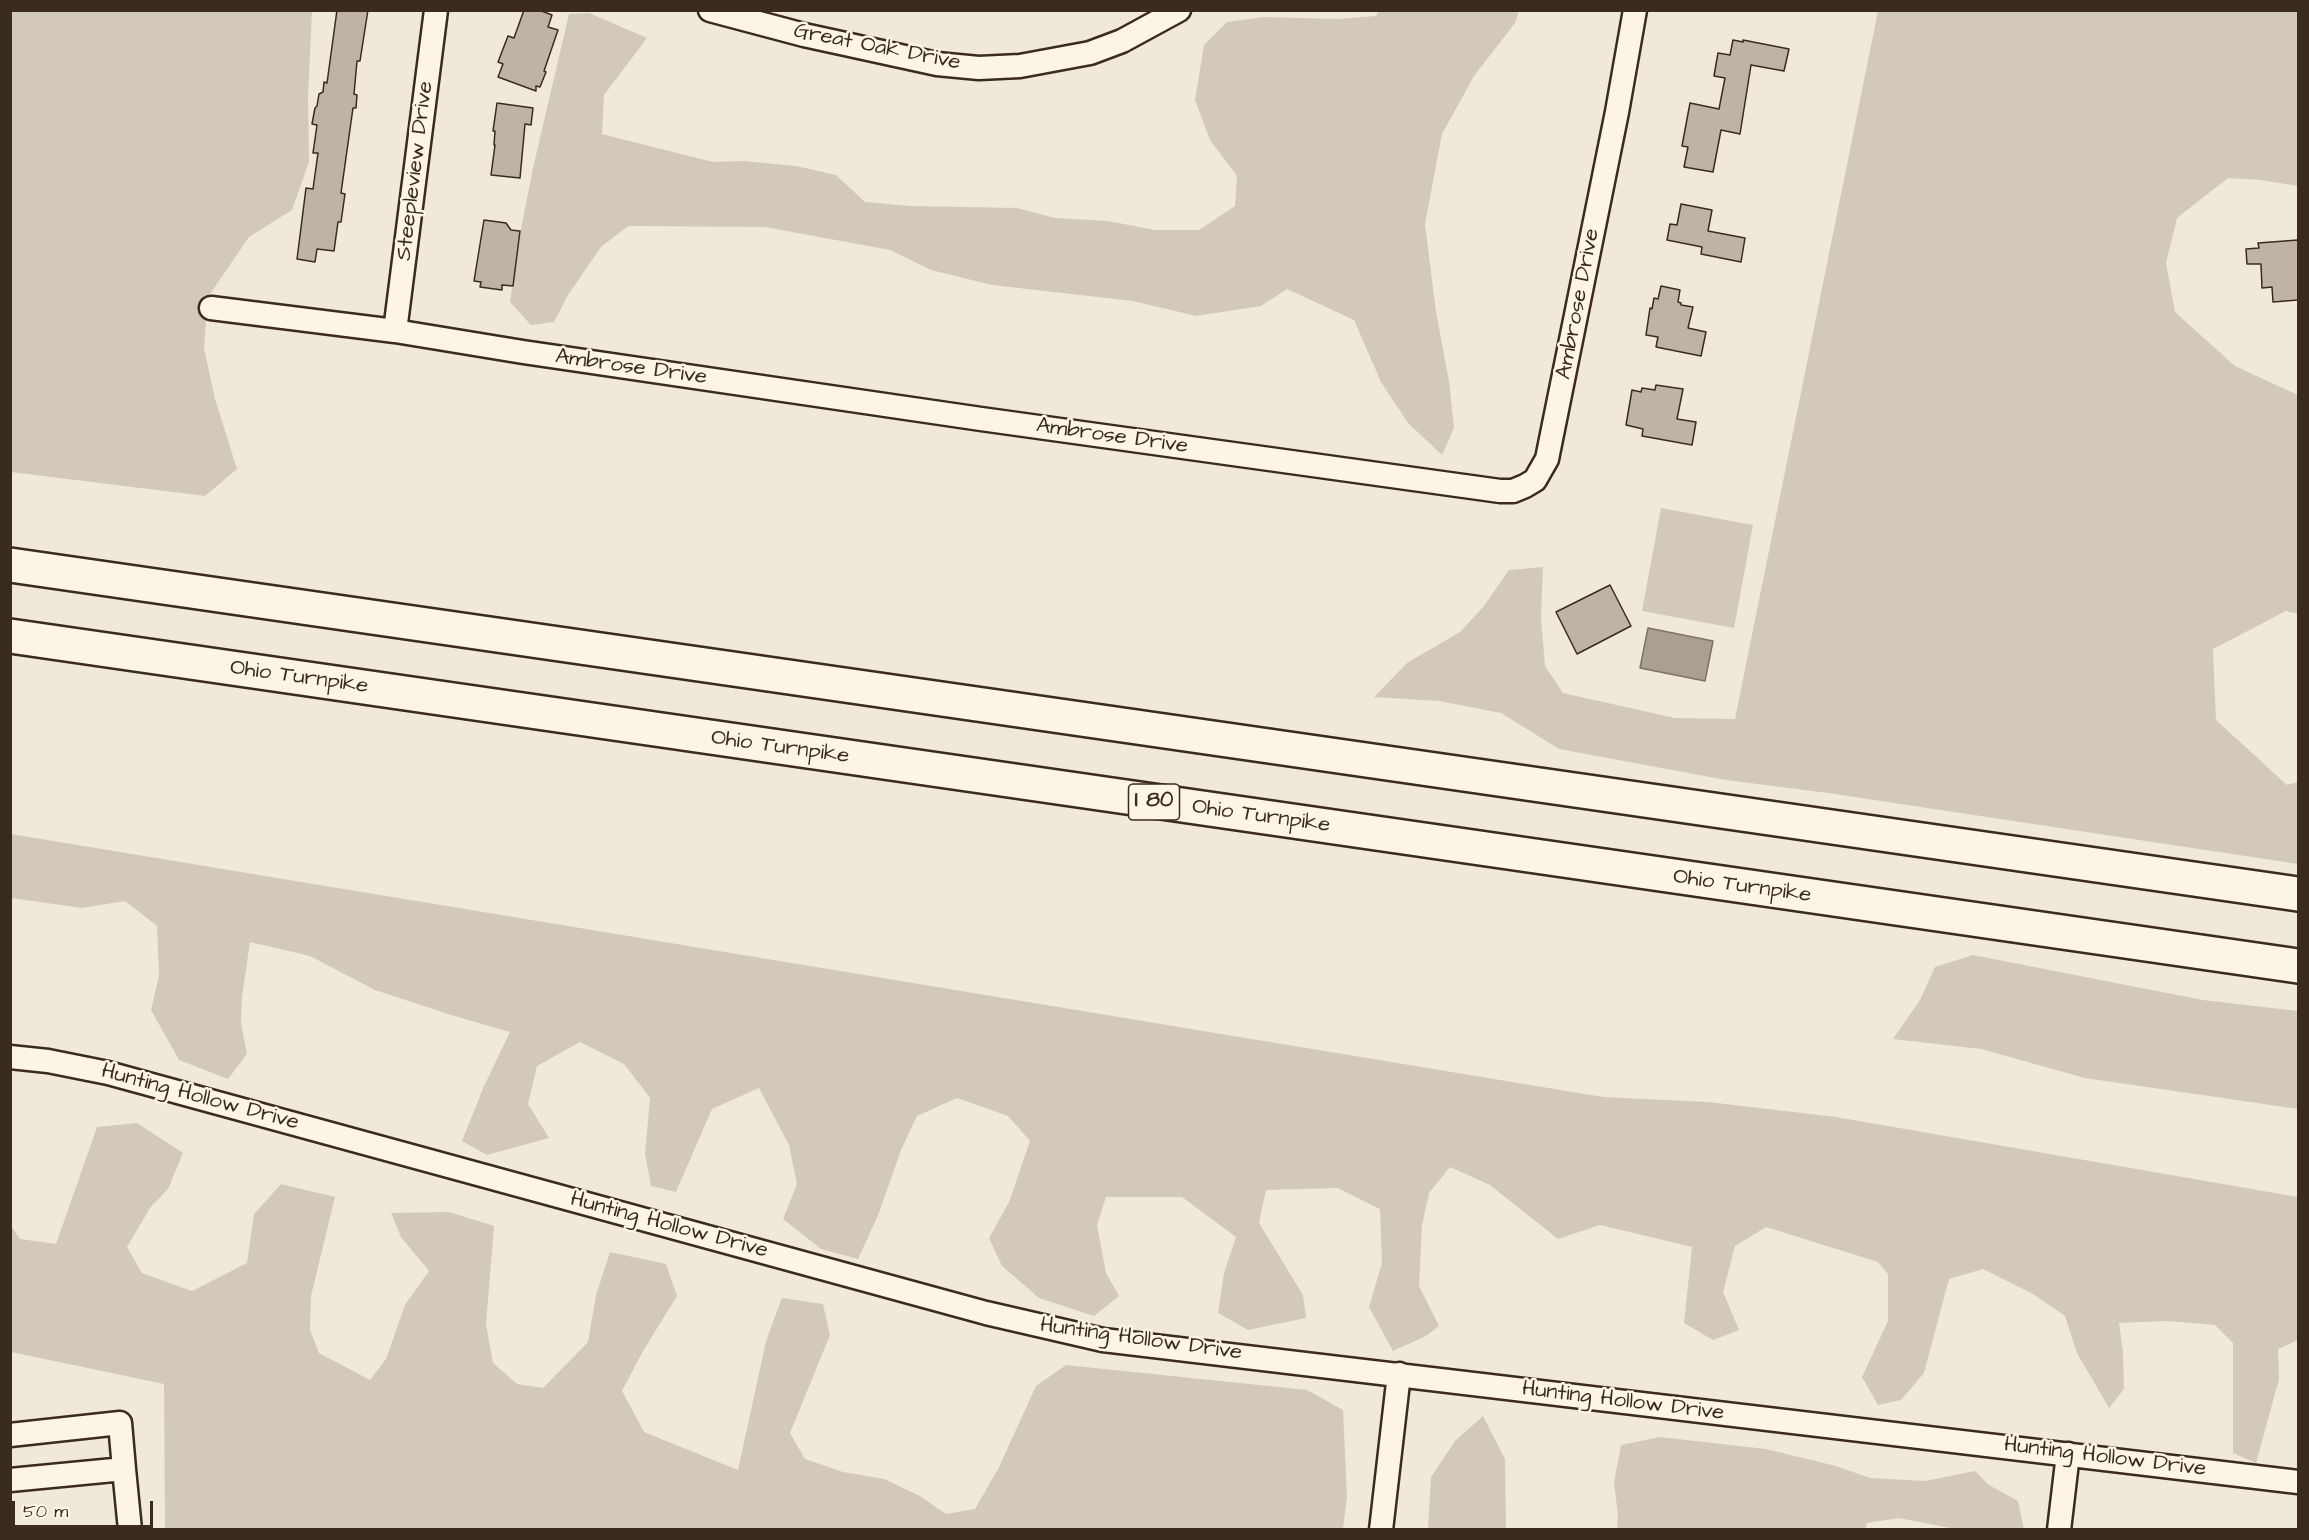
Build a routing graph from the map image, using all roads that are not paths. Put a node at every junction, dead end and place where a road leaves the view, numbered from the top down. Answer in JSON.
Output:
{"nodes":[{"id":1,"x":436,"y":10,"type":"edge"},
{"id":2,"x":710,"y":10,"type":"edge"},
{"id":3,"x":1179,"y":10,"type":"edge"},
{"id":4,"x":1635,"y":10,"type":"edge"},
{"id":5,"x":211,"y":308,"type":"dead end"},
{"id":6,"x":395,"y":332,"type":"junction"},
{"id":7,"x":10,"y":565,"type":"edge"},
{"id":8,"x":10,"y":636,"type":"edge"},
{"id":9,"x":2298,"y":894,"type":"edge"},
{"id":10,"x":2298,"y":966,"type":"edge"},
{"id":11,"x":10,"y":1057,"type":"edge"},
{"id":12,"x":1399,"y":1374,"type":"junction"},
{"id":13,"x":10,"y":1435,"type":"edge"},
{"id":14,"x":2068,"y":1454,"type":"junction"},
{"id":15,"x":124,"y":1469,"type":"junction"},
{"id":16,"x":10,"y":1480,"type":"edge"},
{"id":17,"x":2298,"y":1482,"type":"edge"},
{"id":18,"x":130,"y":1530,"type":"edge"},
{"id":19,"x":1381,"y":1530,"type":"edge"},
{"id":20,"x":2059,"y":1530,"type":"edge"}],
"edges":[{"from":1,"to":6,"type":"street","name":"Steepleview Drive"},
{"from":2,"to":3,"type":"street","name":"Great Oak Drive"},
{"from":4,"to":6,"type":"street","name":"Ambrose Drive"},
{"from":5,"to":6,"type":"street","name":"Ambrose Drive"},
{"from":7,"to":9,"type":"highway"},
{"from":8,"to":10,"type":"highway","name":"Ohio Turnpike","number":"I 80"},
{"from":11,"to":12,"type":"street","name":"Hunting Hollow Drive"},
{"from":12,"to":14,"type":"street","name":"Hunting Hollow Drive"},
{"from":12,"to":19,"type":"street"},
{"from":13,"to":15,"type":"street"},
{"from":14,"to":17,"type":"street","name":"Hunting Hollow Drive"},
{"from":14,"to":20,"type":"street"},
{"from":15,"to":16,"type":"street"},
{"from":15,"to":18,"type":"street"}]}
